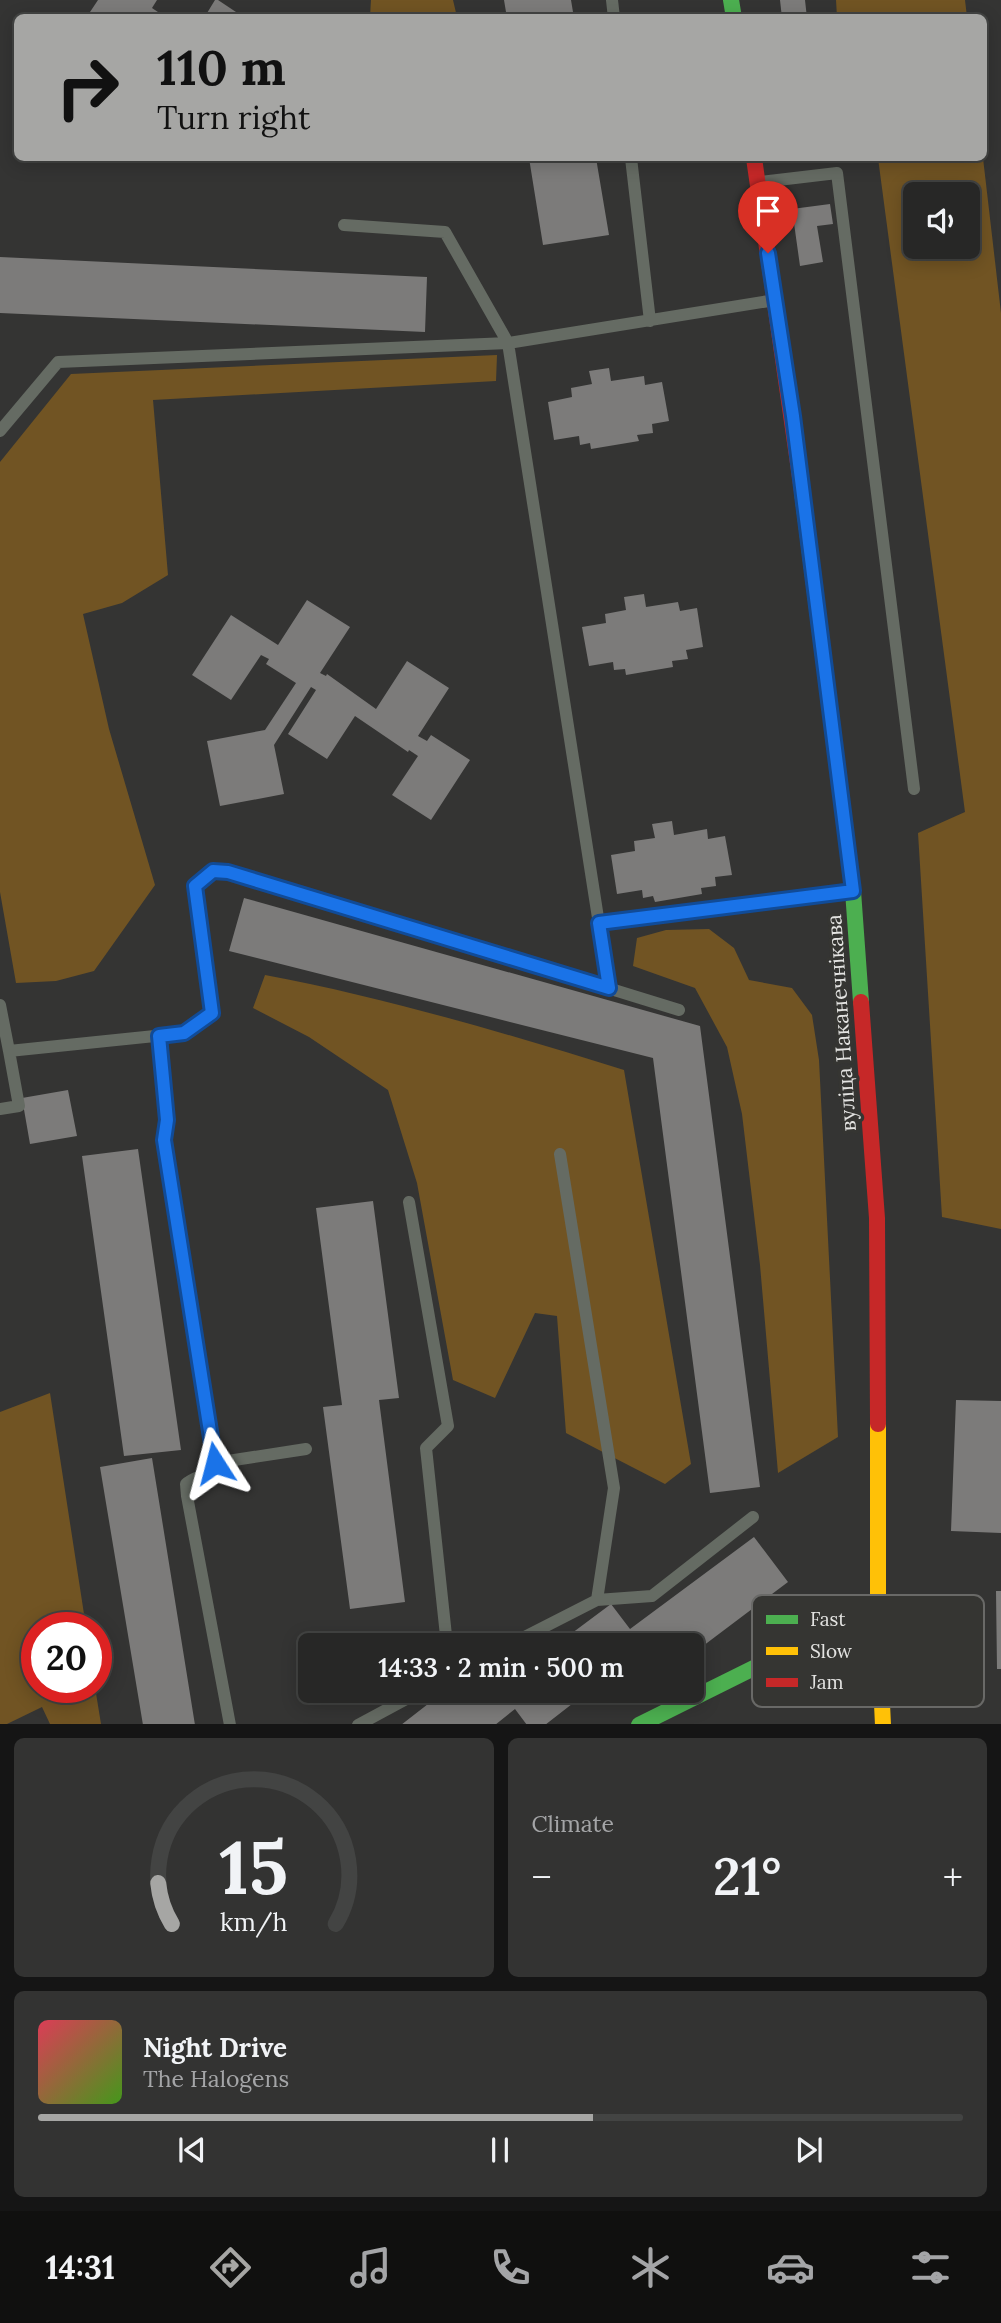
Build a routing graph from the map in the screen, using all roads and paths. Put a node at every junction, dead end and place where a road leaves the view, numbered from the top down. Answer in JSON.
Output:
{"nodes":[{"id":1,"x":631,"y":161,"type":"edge"},
{"id":2,"x":754,"y":161,"type":"edge"},
{"id":3,"x":757,"y":182,"type":"junction"},
{"id":4,"x":344,"y":225,"type":"dead end"},
{"id":5,"x":775,"y":300,"type":"junction"},
{"id":6,"x":650,"y":321,"type":"junction"},
{"id":7,"x":508,"y":344,"type":"junction"},
{"id":8,"x":0,"y":431,"type":"edge"},
{"id":9,"x":914,"y":789,"type":"dead end"},
{"id":10,"x":853,"y":891,"type":"junction"},
{"id":11,"x":599,"y":923,"type":"junction"},
{"id":12,"x":609,"y":988,"type":"junction"},
{"id":13,"x":0,"y":1005,"type":"edge"},
{"id":14,"x":679,"y":1010,"type":"dead end"},
{"id":15,"x":159,"y":1036,"type":"junction"},
{"id":16,"x":9,"y":1051,"type":"junction"},
{"id":17,"x":0,"y":1110,"type":"edge"},
{"id":18,"x":560,"y":1154,"type":"dead end"},
{"id":19,"x":409,"y":1202,"type":"dead end"},
{"id":20,"x":306,"y":1449,"type":"dead end"},
{"id":21,"x":215,"y":1463,"type":"junction"},
{"id":22,"x":753,"y":1517,"type":"dead end"},
{"id":23,"x":878,"y":1595,"type":"edge"},
{"id":24,"x":597,"y":1600,"type":"junction"},
{"id":25,"x":446,"y":1633,"type":"edge"},
{"id":26,"x":532,"y":1633,"type":"edge"},
{"id":27,"x":752,"y":1668,"type":"edge"},
{"id":28,"x":398,"y":1703,"type":"edge"},
{"id":29,"x":230,"y":1724,"type":"edge"},
{"id":30,"x":358,"y":1724,"type":"edge"},
{"id":31,"x":639,"y":1724,"type":"edge"}],
"edges":[{"from":1,"to":6,"type":"lane"},
{"from":2,"to":3,"type":"main road","name":"вуліца Наканечнікава"},
{"from":3,"to":5,"type":"main road","name":"вуліца Наканечнікава"},
{"from":3,"to":9,"type":"lane"},
{"from":4,"to":7,"type":"lane"},
{"from":5,"to":6,"type":"lane"},
{"from":5,"to":10,"type":"main road","name":"вуліца Наканечнікава"},
{"from":6,"to":7,"type":"lane"},
{"from":7,"to":8,"type":"lane"},
{"from":7,"to":11,"type":"lane"},
{"from":10,"to":11,"type":"lane"},
{"from":10,"to":23,"type":"main road","name":"вуліца Наканечнікава"},
{"from":11,"to":12,"type":"lane"},
{"from":12,"to":14,"type":"lane"},
{"from":12,"to":15,"type":"lane"},
{"from":13,"to":16,"type":"lane"},
{"from":15,"to":16,"type":"lane"},
{"from":15,"to":21,"type":"lane"},
{"from":16,"to":17,"type":"lane"},
{"from":18,"to":24,"type":"lane"},
{"from":19,"to":25,"type":"lane"},
{"from":20,"to":21,"type":"lane"},
{"from":21,"to":29,"type":"lane"},
{"from":22,"to":24,"type":"lane"},
{"from":24,"to":26,"type":"lane"},
{"from":27,"to":31,"type":"main road"},
{"from":28,"to":30,"type":"lane"}]}
